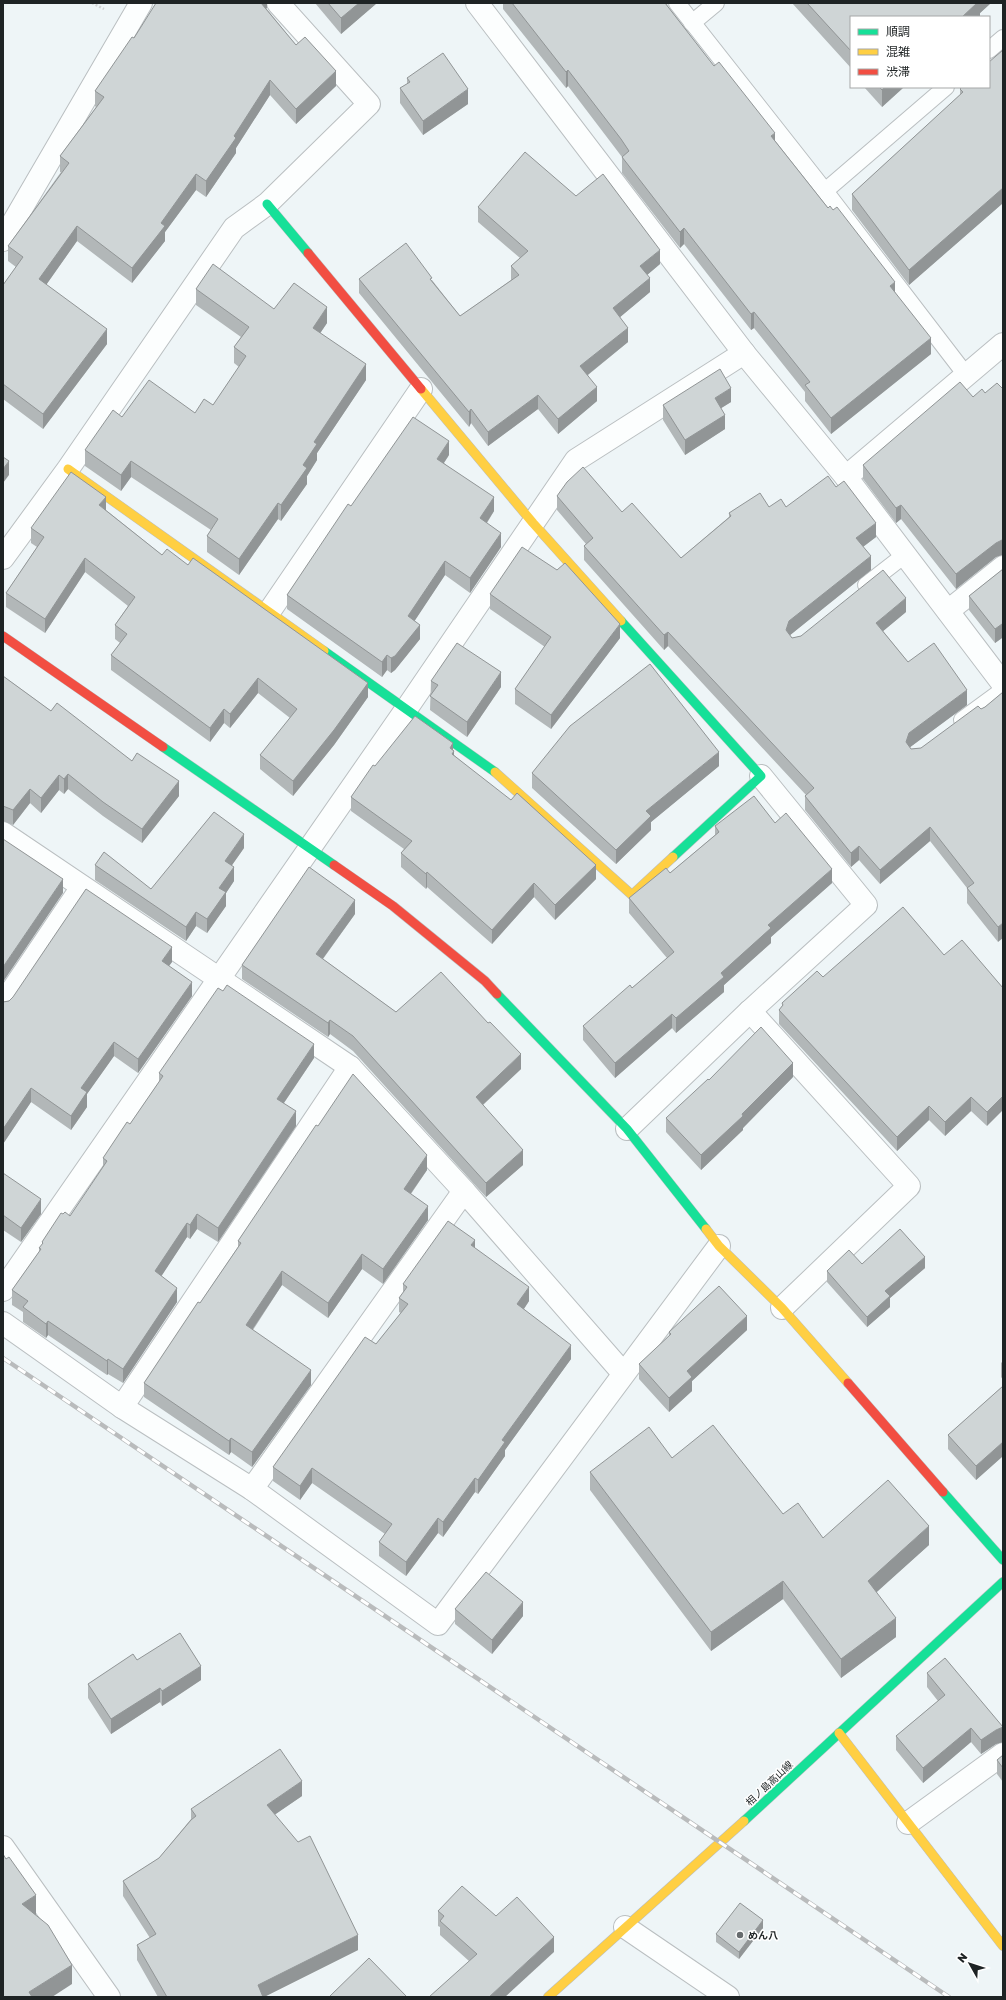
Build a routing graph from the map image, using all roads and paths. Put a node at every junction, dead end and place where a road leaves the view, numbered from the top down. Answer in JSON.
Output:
{"nodes":[{"id":1,"x":141,"y":3,"type":"edge"},
{"id":2,"x":278,"y":3,"type":"edge"},
{"id":3,"x":677,"y":3,"type":"edge"},
{"id":4,"x":716,"y":3,"type":"edge"},
{"id":5,"x":489,"y":7,"type":"edge"},
{"id":6,"x":692,"y":23,"type":"junction"},
{"id":7,"x":1003,"y":38,"type":"edge"},
{"id":8,"x":990,"y":49,"type":"edge"},
{"id":9,"x":945,"y":88,"type":"edge"},
{"id":10,"x":825,"y":191,"type":"junction"},
{"id":11,"x":267,"y":204,"type":"junction"},
{"id":12,"x":3,"y":240,"type":"edge"},
{"id":13,"x":1003,"y":344,"type":"edge"},
{"id":14,"x":744,"y":353,"type":"junction"},
{"id":15,"x":966,"y":375,"type":"junction"},
{"id":16,"x":421,"y":389,"type":"junction"},
{"id":17,"x":68,"y":469,"type":"junction"},
{"id":18,"x":846,"y":477,"type":"junction"},
{"id":19,"x":533,"y":523,"type":"junction"},
{"id":20,"x":906,"y":554,"type":"junction"},
{"id":21,"x":3,"y":558,"type":"edge"},
{"id":22,"x":1003,"y":567,"type":"edge"},
{"id":23,"x":857,"y":594,"type":"edge"},
{"id":24,"x":948,"y":611,"type":"junction"},
{"id":25,"x":269,"y":612,"type":"junction"},
{"id":26,"x":3,"y":636,"type":"edge"},
{"id":27,"x":1003,"y":684,"type":"edge"},
{"id":28,"x":1003,"y":690,"type":"edge"},
{"id":29,"x":407,"y":708,"type":"junction"},
{"id":30,"x":953,"y":727,"type":"edge"},
{"id":31,"x":761,"y":776,"type":"junction"},
{"id":32,"x":3,"y":833,"type":"edge"},
{"id":33,"x":310,"y":848,"type":"junction"},
{"id":34,"x":82,"y":887,"type":"junction"},
{"id":35,"x":220,"y":979,"type":"junction"},
{"id":36,"x":3,"y":1004,"type":"edge"},
{"id":37,"x":750,"y":1011,"type":"junction"},
{"id":38,"x":350,"y":1067,"type":"junction"},
{"id":39,"x":627,"y":1129,"type":"junction"},
{"id":40,"x":464,"y":1191,"type":"junction"},
{"id":41,"x":719,"y":1246,"type":"junction"},
{"id":42,"x":3,"y":1290,"type":"edge"},
{"id":43,"x":782,"y":1308,"type":"junction"},
{"id":44,"x":3,"y":1323,"type":"edge"},
{"id":45,"x":623,"y":1373,"type":"junction"},
{"id":46,"x":122,"y":1407,"type":"junction"},
{"id":47,"x":252,"y":1489,"type":"junction"},
{"id":48,"x":1003,"y":1560,"type":"edge"},
{"id":49,"x":1003,"y":1582,"type":"edge"},
{"id":50,"x":839,"y":1733,"type":"junction"},
{"id":51,"x":1003,"y":1754,"type":"edge"},
{"id":52,"x":908,"y":1823,"type":"junction"},
{"id":53,"x":3,"y":1847,"type":"edge"},
{"id":54,"x":625,"y":1927,"type":"junction"},
{"id":55,"x":1003,"y":1946,"type":"edge"},
{"id":56,"x":110,"y":1997,"type":"edge"},
{"id":57,"x":548,"y":1997,"type":"edge"},
{"id":58,"x":728,"y":1997,"type":"edge"}],
"edges":[{"from":1,"to":12,"type":"street"},
{"from":2,"to":11,"type":"street"},
{"from":3,"to":6,"type":"lane"},
{"from":4,"to":6,"type":"lane"},
{"from":5,"to":14,"type":"street"},
{"from":6,"to":10,"type":"lane"},
{"from":7,"to":8,"type":"lane"},
{"from":9,"to":10,"type":"lane"},
{"from":10,"to":15,"type":"lane"},
{"from":11,"to":16,"type":"street"},
{"from":11,"to":17,"type":"street"},
{"from":13,"to":15,"type":"street"},
{"from":14,"to":18,"type":"street"},
{"from":14,"to":19,"type":"street"},
{"from":15,"to":18,"type":"street"},
{"from":16,"to":19,"type":"street"},
{"from":16,"to":25,"type":"street"},
{"from":17,"to":21,"type":"street"},
{"from":17,"to":25,"type":"street"},
{"from":18,"to":20,"type":"street"},
{"from":19,"to":29,"type":"street"},
{"from":19,"to":31,"type":"street"},
{"from":20,"to":23,"type":"lane"},
{"from":20,"to":24,"type":"street"},
{"from":22,"to":24,"type":"street"},
{"from":24,"to":27,"type":"street"},
{"from":25,"to":29,"type":"street"},
{"from":26,"to":33,"type":"street"},
{"from":28,"to":30,"type":"lane"},
{"from":29,"to":31,"type":"street"},
{"from":29,"to":33,"type":"street"},
{"from":31,"to":37,"type":"street"},
{"from":32,"to":34,"type":"street"},
{"from":33,"to":35,"type":"street"},
{"from":33,"to":39,"type":"street"},
{"from":34,"to":35,"type":"street"},
{"from":34,"to":36,"type":"street"},
{"from":35,"to":38,"type":"street"},
{"from":35,"to":42,"type":"street"},
{"from":37,"to":39,"type":"street"},
{"from":37,"to":43,"type":"street"},
{"from":38,"to":40,"type":"street"},
{"from":38,"to":46,"type":"street"},
{"from":39,"to":41,"type":"street"},
{"from":40,"to":45,"type":"street"},
{"from":40,"to":47,"type":"street"},
{"from":41,"to":43,"type":"street"},
{"from":41,"to":45,"type":"street"},
{"from":43,"to":48,"type":"street"},
{"from":44,"to":46,"type":"street"},
{"from":45,"to":47,"type":"street"},
{"from":46,"to":47,"type":"street"},
{"from":49,"to":50,"type":"street","name":"相ノ島高山線"},
{"from":50,"to":52,"type":"street"},
{"from":50,"to":54,"type":"street","name":"相ノ島高山線"},
{"from":51,"to":52,"type":"street"},
{"from":52,"to":55,"type":"street"},
{"from":53,"to":56,"type":"street"},
{"from":54,"to":57,"type":"street","name":"相ノ島高山線"},
{"from":54,"to":58,"type":"street"}]}
